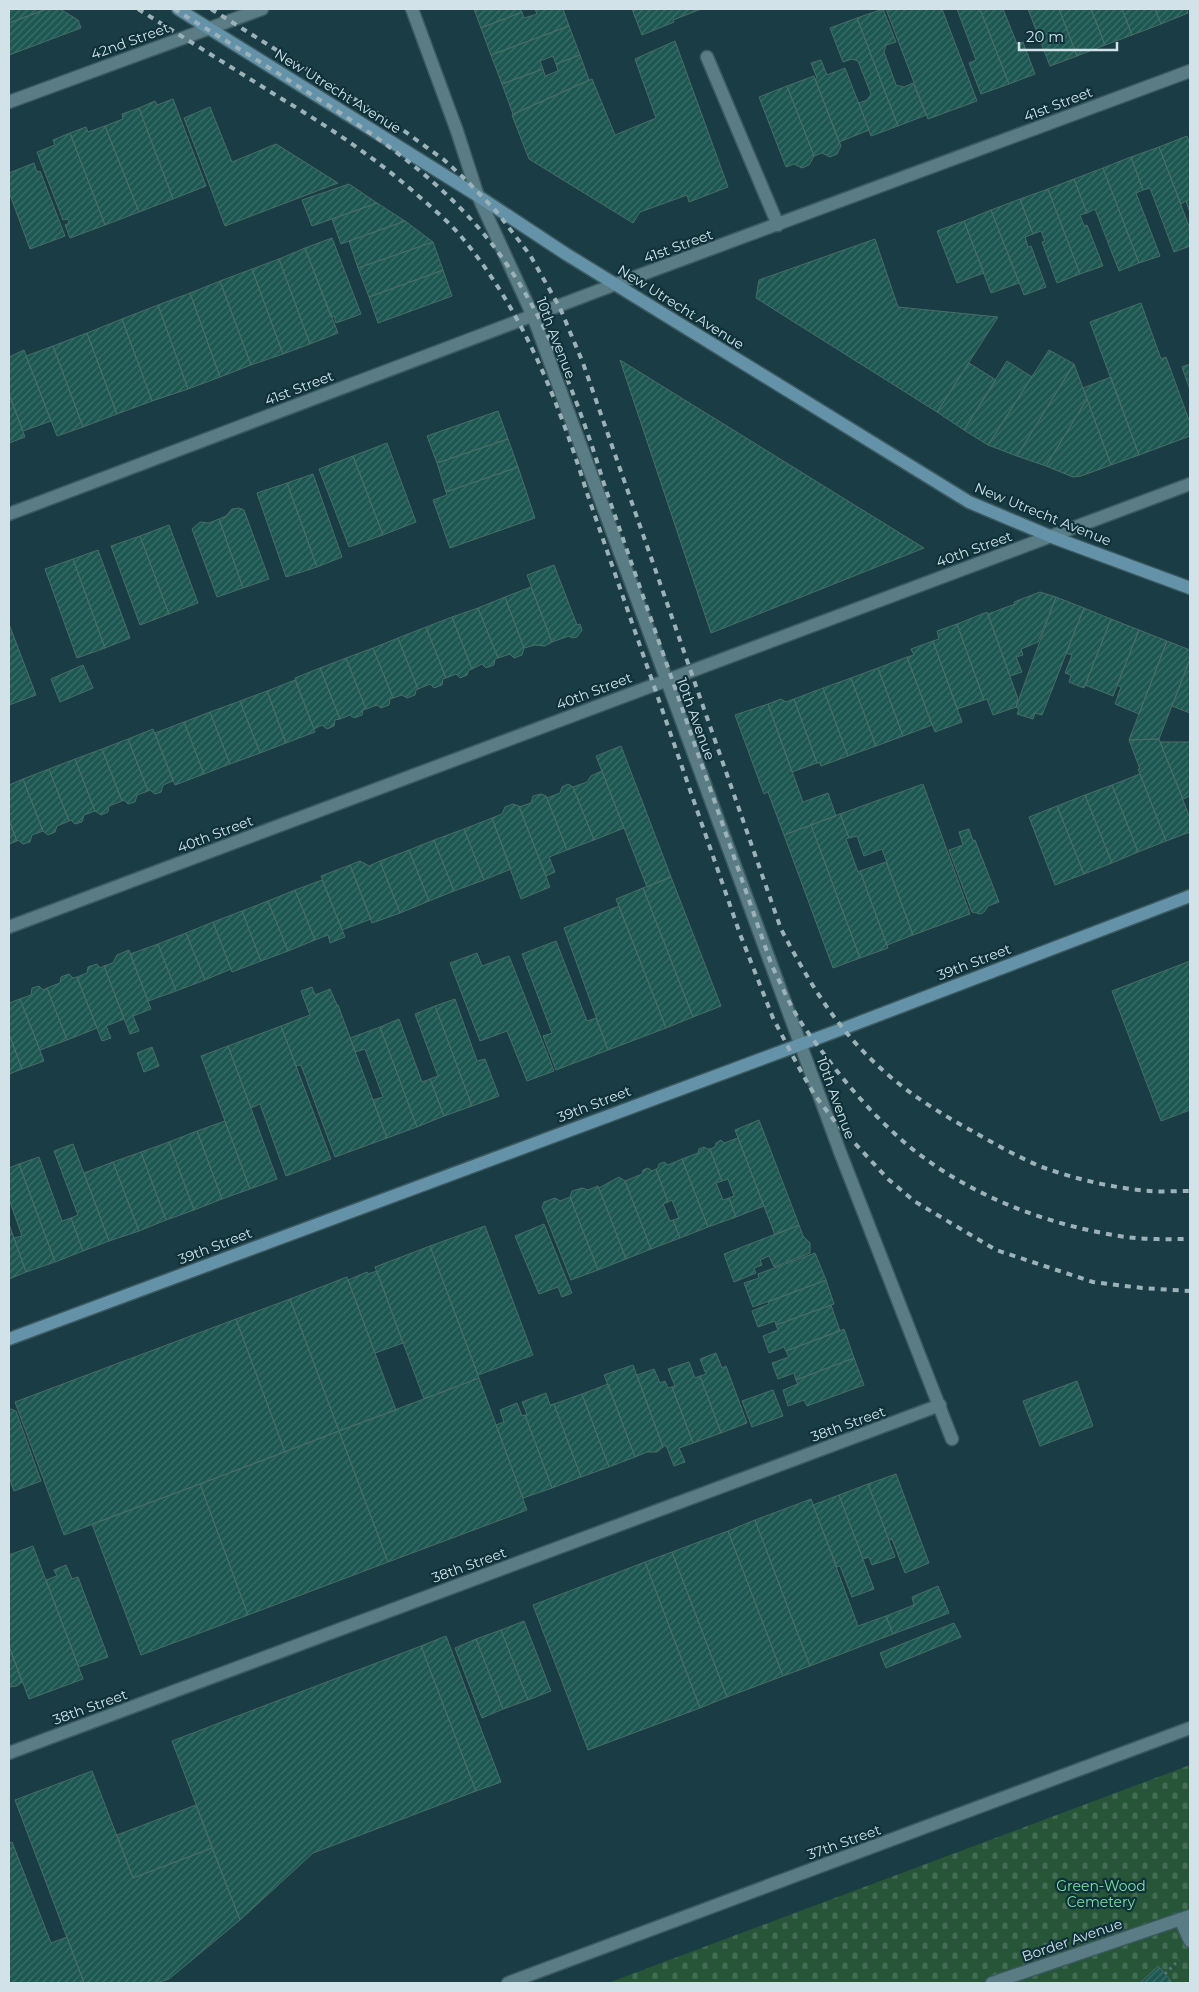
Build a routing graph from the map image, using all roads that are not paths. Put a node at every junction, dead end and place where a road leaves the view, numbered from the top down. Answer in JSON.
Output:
{"nodes":[{"id":1,"x":178,"y":9,"type":"edge"},
{"id":2,"x":262,"y":9,"type":"edge"},
{"id":3,"x":412,"y":9,"type":"edge"},
{"id":4,"x":208,"y":28,"type":"junction"},
{"id":5,"x":707,"y":58,"type":"dead end"},
{"id":6,"x":1190,"y":71,"type":"edge"},
{"id":7,"x":9,"y":102,"type":"edge"},
{"id":8,"x":478,"y":196,"type":"junction"},
{"id":9,"x":778,"y":225,"type":"junction"},
{"id":10,"x":616,"y":284,"type":"junction"},
{"id":11,"x":533,"y":316,"type":"junction"},
{"id":12,"x":1190,"y":484,"type":"edge"},
{"id":13,"x":9,"y":514,"type":"edge"},
{"id":14,"x":1052,"y":537,"type":"junction"},
{"id":15,"x":1190,"y":588,"type":"edge"},
{"id":16,"x":666,"y":680,"type":"junction"},
{"id":17,"x":1190,"y":896,"type":"edge"},
{"id":18,"x":9,"y":927,"type":"edge"},
{"id":19,"x":800,"y":1044,"type":"junction"},
{"id":20,"x":9,"y":1339,"type":"edge"},
{"id":21,"x":940,"y":1405,"type":"junction"},
{"id":22,"x":952,"y":1439,"type":"dead end"},
{"id":23,"x":1190,"y":1728,"type":"edge"},
{"id":24,"x":9,"y":1753,"type":"edge"},
{"id":25,"x":1185,"y":1918,"type":"edge"},
{"id":26,"x":1190,"y":1941,"type":"edge"},
{"id":27,"x":508,"y":1983,"type":"edge"},
{"id":28,"x":992,"y":1983,"type":"edge"}],
"edges":[{"from":1,"to":4,"type":"main road","name":"New Utrecht Avenue"},
{"from":2,"to":4,"type":"street","name":"42nd Street"},
{"from":3,"to":8,"type":"street","name":"10th Avenue"},
{"from":4,"to":7,"type":"street","name":"42nd Street"},
{"from":4,"to":8,"type":"main road","name":"New Utrecht Avenue"},
{"from":5,"to":9,"type":"street"},
{"from":6,"to":9,"type":"street","name":"41st Street"},
{"from":8,"to":10,"type":"main road","name":"New Utrecht Avenue"},
{"from":8,"to":11,"type":"street","name":"10th Avenue"},
{"from":9,"to":10,"type":"street","name":"41st Street"},
{"from":10,"to":11,"type":"street","name":"41st Street"},
{"from":10,"to":14,"type":"main road","name":"New Utrecht Avenue"},
{"from":11,"to":13,"type":"street","name":"41st Street"},
{"from":11,"to":16,"type":"street","name":"10th Avenue"},
{"from":12,"to":14,"type":"street","name":"40th Street"},
{"from":14,"to":15,"type":"main road","name":"New Utrecht Avenue"},
{"from":14,"to":16,"type":"street","name":"40th Street"},
{"from":16,"to":18,"type":"street","name":"40th Street"},
{"from":16,"to":19,"type":"street","name":"10th Avenue"},
{"from":17,"to":19,"type":"main road","name":"39th Street"},
{"from":19,"to":20,"type":"main road","name":"39th Street"},
{"from":19,"to":21,"type":"street","name":"10th Avenue"},
{"from":21,"to":22,"type":"street","name":"10th Avenue"},
{"from":21,"to":24,"type":"street","name":"38th Street"},
{"from":23,"to":27,"type":"street","name":"37th Street"},
{"from":25,"to":26,"type":"street"},
{"from":25,"to":28,"type":"street","name":"Border Avenue"}]}
